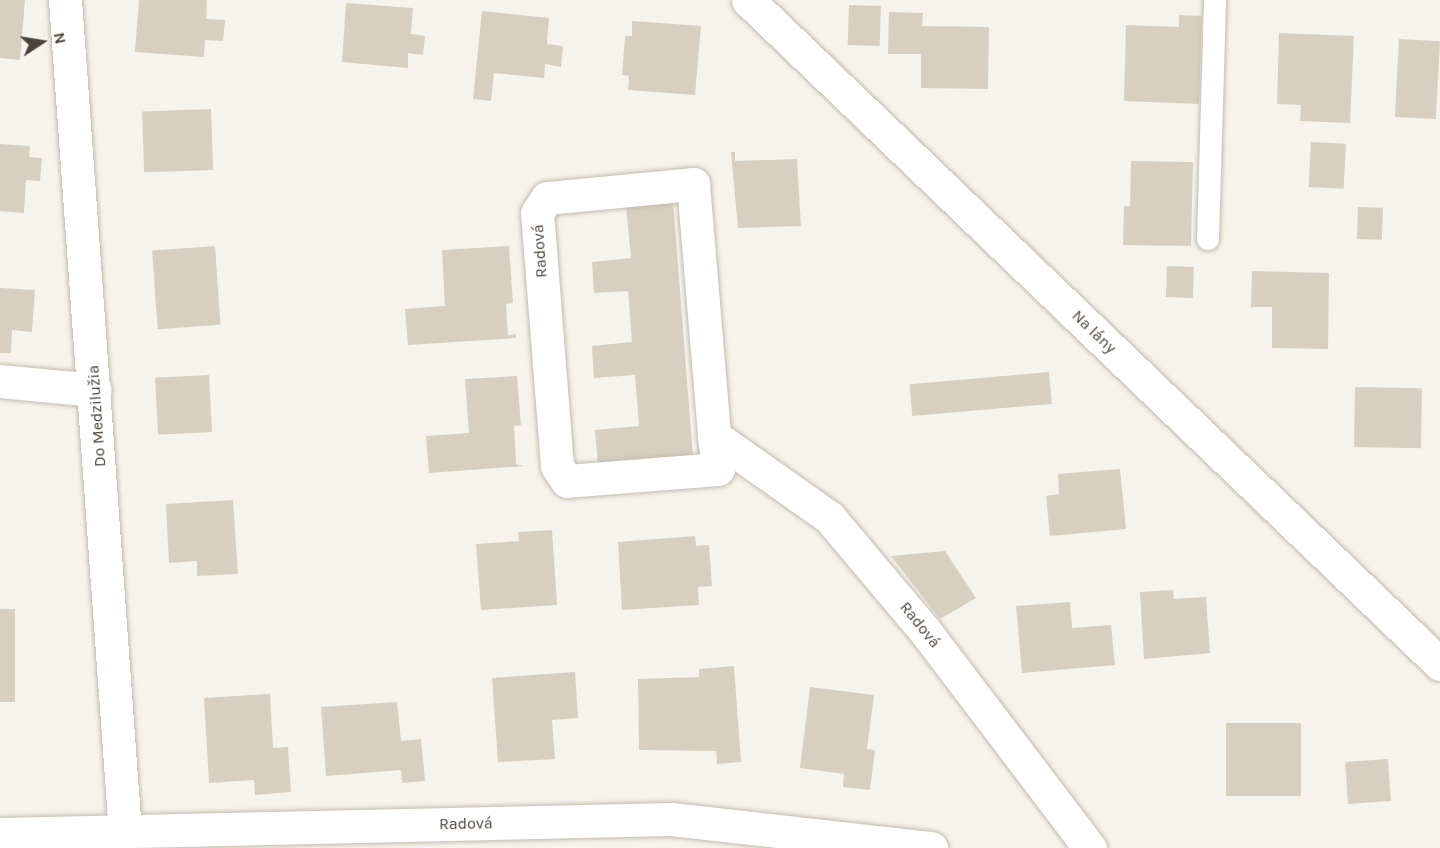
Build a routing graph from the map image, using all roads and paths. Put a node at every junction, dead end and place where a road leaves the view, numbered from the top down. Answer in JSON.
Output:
{"nodes":[{"id":1,"x":65,"y":0,"type":"edge"},
{"id":2,"x":748,"y":0,"type":"edge"},
{"id":3,"x":1215,"y":0,"type":"edge"},
{"id":4,"x":1208,"y":239,"type":"dead end"},
{"id":5,"x":0,"y":381,"type":"edge"},
{"id":6,"x":95,"y":390,"type":"junction"},
{"id":7,"x":714,"y":436,"type":"junction"},
{"id":8,"x":1440,"y":664,"type":"edge"},
{"id":9,"x":125,"y":832,"type":"junction"},
{"id":10,"x":0,"y":834,"type":"edge"},
{"id":11,"x":931,"y":848,"type":"edge"},
{"id":12,"x":1090,"y":848,"type":"edge"}],
"edges":[{"from":1,"to":6,"type":"street","name":"Do Medzilužia"},
{"from":2,"to":8,"type":"street","name":"Na lány"},
{"from":3,"to":4,"type":"lane"},
{"from":5,"to":6,"type":"street"},
{"from":6,"to":9,"type":"street","name":"Do Medzilužia"},
{"from":7,"to":7,"type":"street","name":"Radová"},
{"from":7,"to":12,"type":"street","name":"Radová"},
{"from":9,"to":10,"type":"street","name":"Radová"},
{"from":9,"to":11,"type":"street","name":"Radová"}]}
